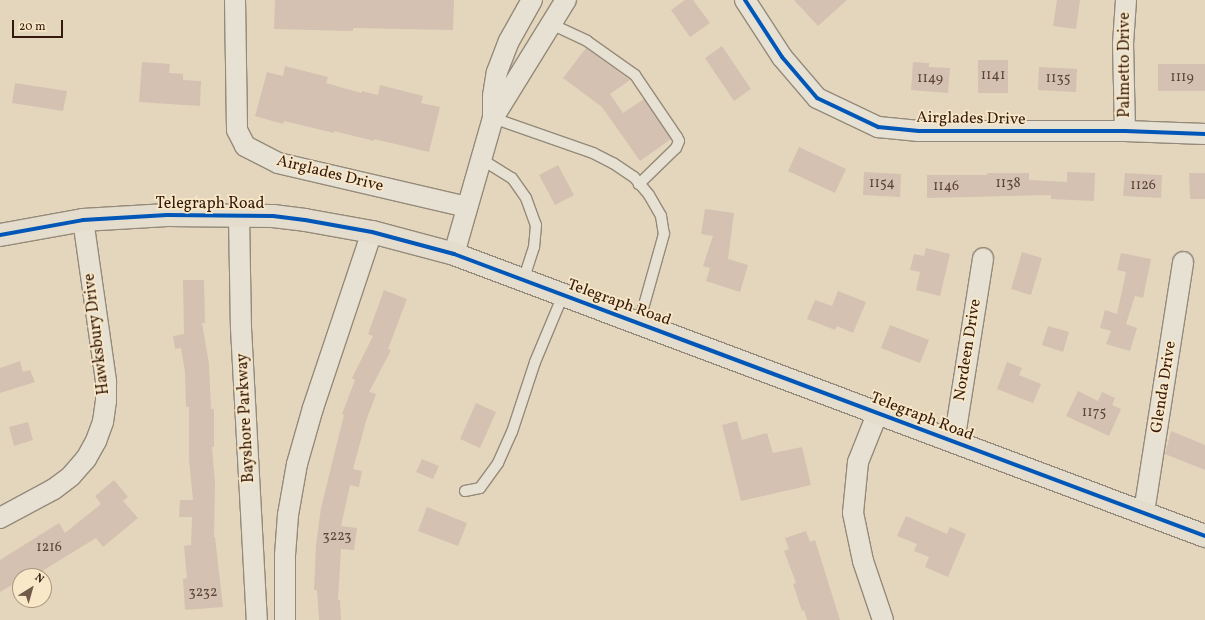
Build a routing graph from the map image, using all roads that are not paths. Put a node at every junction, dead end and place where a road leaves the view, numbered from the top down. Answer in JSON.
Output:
{"nodes":[{"id":1,"x":235,"y":0,"type":"edge"},
{"id":2,"x":532,"y":0,"type":"edge"},
{"id":3,"x":566,"y":0,"type":"edge"},
{"id":4,"x":745,"y":0,"type":"edge"},
{"id":5,"x":1126,"y":0,"type":"edge"},
{"id":6,"x":551,"y":24,"type":"junction"},
{"id":7,"x":493,"y":118,"type":"junction"},
{"id":8,"x":1125,"y":131,"type":"junction"},
{"id":9,"x":1205,"y":134,"type":"edge"},
{"id":10,"x":481,"y":159,"type":"junction"},
{"id":11,"x":640,"y":184,"type":"junction"},
{"id":12,"x":467,"y":207,"type":"junction"},
{"id":13,"x":239,"y":215,"type":"junction"},
{"id":14,"x":83,"y":220,"type":"junction"},
{"id":15,"x":372,"y":232,"type":"junction"},
{"id":16,"x":0,"y":234,"type":"edge"},
{"id":17,"x":454,"y":254,"type":"junction"},
{"id":18,"x":983,"y":258,"type":"dead end"},
{"id":19,"x":1183,"y":262,"type":"dead end"},
{"id":20,"x":523,"y":280,"type":"junction"},
{"id":21,"x":563,"y":294,"type":"junction"},
{"id":22,"x":639,"y":323,"type":"junction"},
{"id":23,"x":878,"y":412,"type":"junction"},
{"id":24,"x":954,"y":442,"type":"junction"},
{"id":25,"x":465,"y":491,"type":"dead end"},
{"id":26,"x":1144,"y":512,"type":"junction"},
{"id":27,"x":0,"y":518,"type":"edge"},
{"id":28,"x":1205,"y":536,"type":"edge"},
{"id":29,"x":257,"y":620,"type":"edge"},
{"id":30,"x":285,"y":620,"type":"edge"},
{"id":31,"x":883,"y":620,"type":"edge"}],
"edges":[{"from":1,"to":12,"type":"street","name":"Airglades Drive"},
{"from":2,"to":7,"type":"street"},
{"from":3,"to":6,"type":"street"},
{"from":4,"to":8,"type":"street","name":"Airglades Drive"},
{"from":5,"to":8,"type":"street","name":"Palmetto Drive"},
{"from":6,"to":7,"type":"street"},
{"from":6,"to":11,"type":"lane"},
{"from":7,"to":10,"type":"street"},
{"from":7,"to":11,"type":"lane"},
{"from":8,"to":9,"type":"street","name":"Airglades Drive"},
{"from":10,"to":12,"type":"street"},
{"from":10,"to":20,"type":"lane"},
{"from":11,"to":22,"type":"lane"},
{"from":12,"to":17,"type":"street"},
{"from":13,"to":14,"type":"main road","name":"Telegraph Road"},
{"from":13,"to":15,"type":"main road","name":"Telegraph Road"},
{"from":13,"to":29,"type":"street","name":"Bayshore Parkway"},
{"from":14,"to":16,"type":"main road","name":"Telegraph Road"},
{"from":14,"to":27,"type":"street","name":"Hawksbury Drive"},
{"from":15,"to":17,"type":"main road","name":"Telegraph Road"},
{"from":15,"to":30,"type":"street"},
{"from":17,"to":20,"type":"main road","name":"Telegraph Road"},
{"from":18,"to":24,"type":"street","name":"Nordeen Drive"},
{"from":19,"to":26,"type":"street","name":"Glenda Drive"},
{"from":20,"to":21,"type":"main road","name":"Telegraph Road"},
{"from":21,"to":22,"type":"main road","name":"Telegraph Road"},
{"from":21,"to":25,"type":"lane"},
{"from":22,"to":23,"type":"main road","name":"Telegraph Road"},
{"from":23,"to":24,"type":"main road","name":"Telegraph Road"},
{"from":23,"to":31,"type":"street"},
{"from":24,"to":26,"type":"main road","name":"Telegraph Road"},
{"from":26,"to":28,"type":"main road","name":"Telegraph Road"}]}
